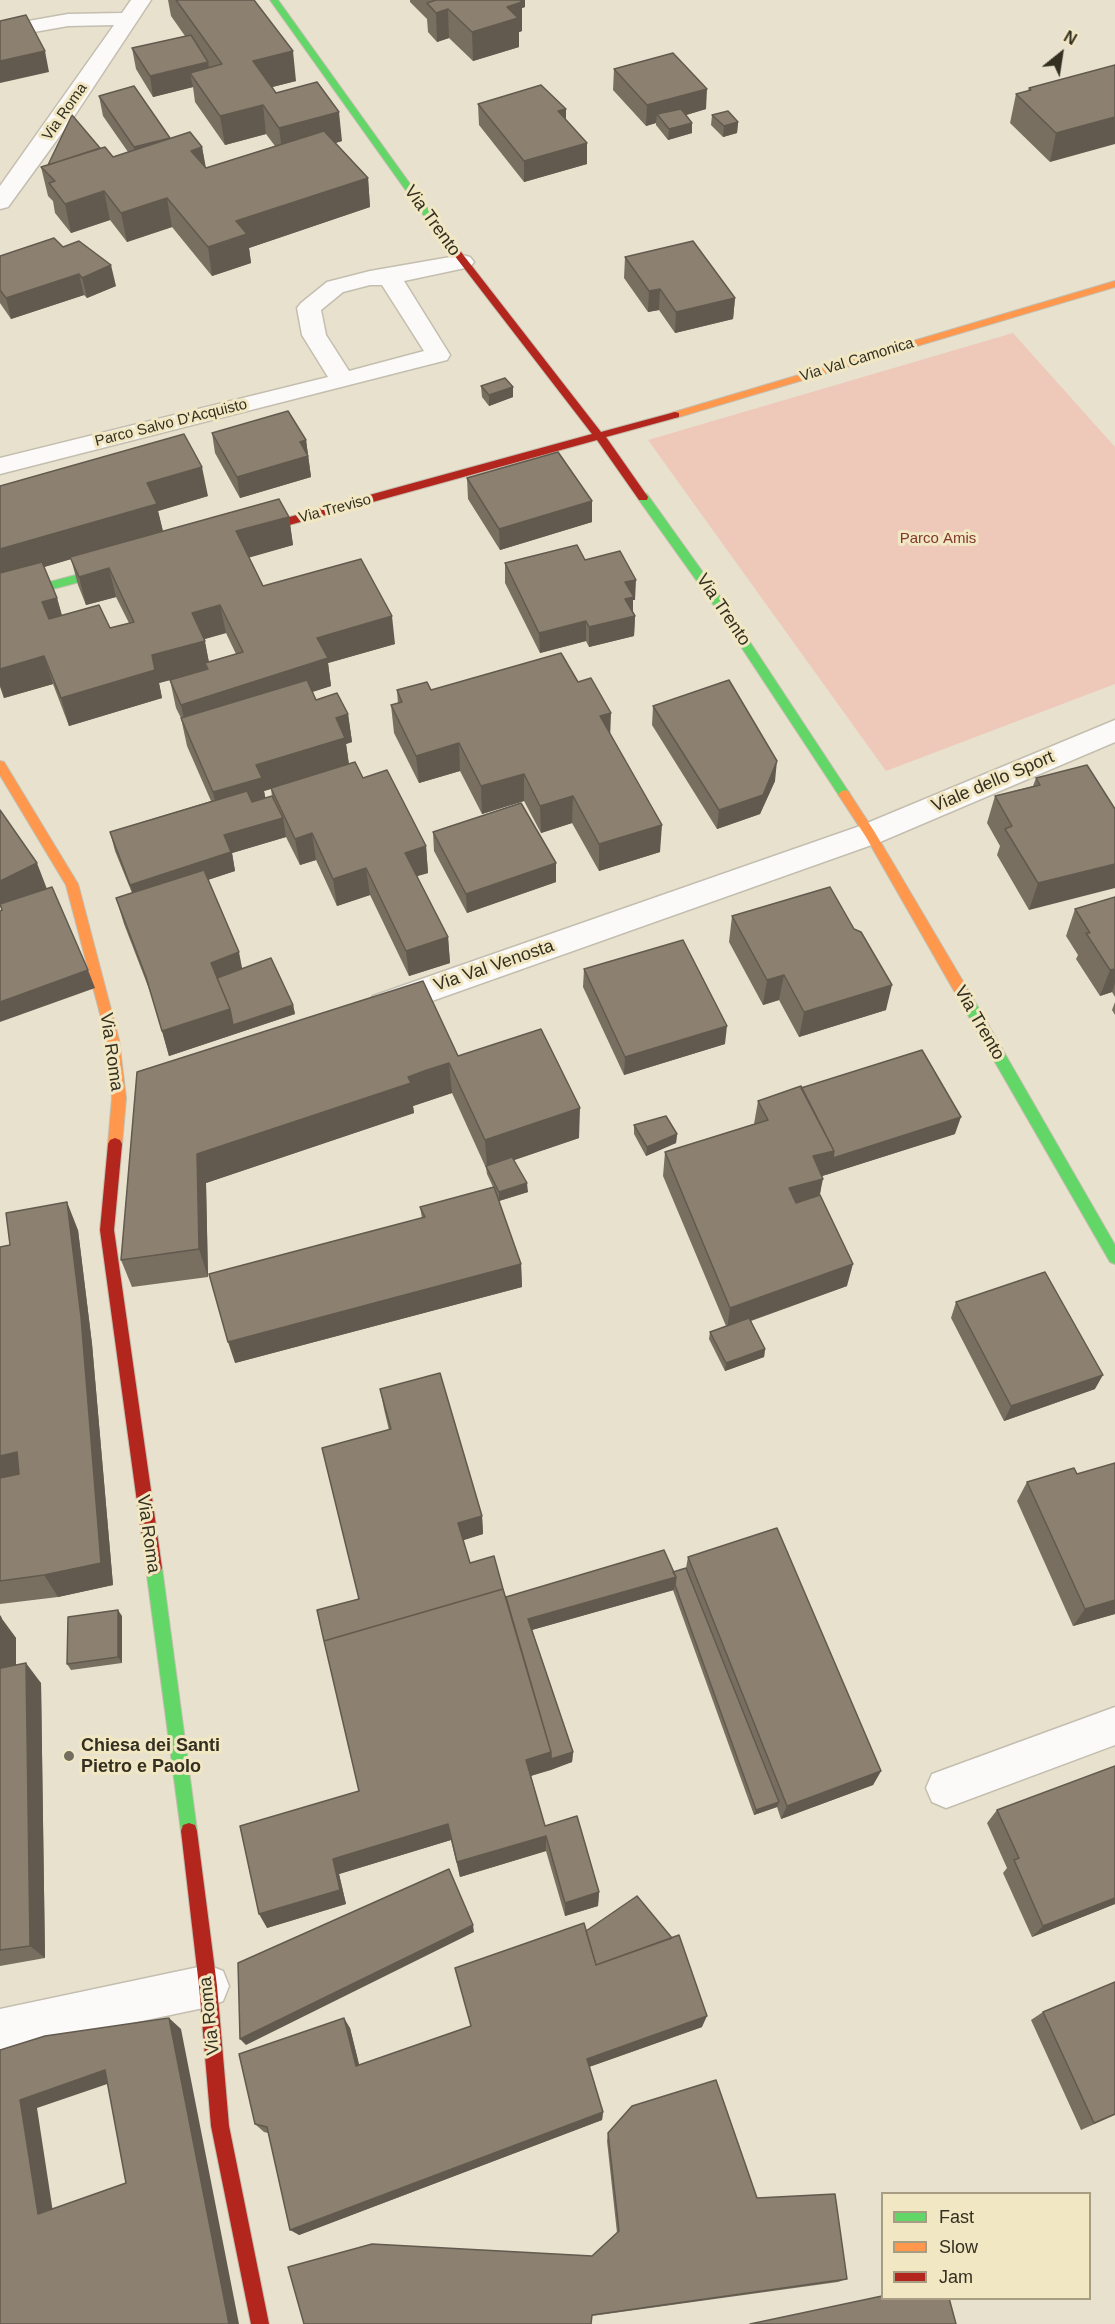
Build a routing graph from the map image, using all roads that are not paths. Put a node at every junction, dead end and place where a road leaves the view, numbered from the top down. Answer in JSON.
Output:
{"nodes":[{"id":1,"x":141,"y":0,"type":"edge"},
{"id":2,"x":274,"y":0,"type":"edge"},
{"id":3,"x":127,"y":20,"type":"junction"},
{"id":4,"x":0,"y":32,"type":"edge"},
{"id":5,"x":0,"y":202,"type":"edge"},
{"id":6,"x":462,"y":262,"type":"junction"},
{"id":7,"x":388,"y":278,"type":"junction"},
{"id":8,"x":1115,"y":284,"type":"edge"},
{"id":9,"x":343,"y":381,"type":"junction"},
{"id":10,"x":600,"y":437,"type":"junction"},
{"id":11,"x":0,"y":466,"type":"edge"},
{"id":12,"x":231,"y":537,"type":"edge"},
{"id":13,"x":138,"y":562,"type":"edge"},
{"id":14,"x":0,"y":599,"type":"edge"},
{"id":15,"x":1115,"y":730,"type":"edge"},
{"id":16,"x":0,"y":765,"type":"edge"},
{"id":17,"x":870,"y":834,"type":"junction"},
{"id":18,"x":359,"y":1013,"type":"edge"},
{"id":19,"x":148,"y":1088,"type":"edge"},
{"id":20,"x":118,"y":1098,"type":"junction"},
{"id":21,"x":1115,"y":1258,"type":"edge"},
{"id":22,"x":1115,"y":1726,"type":"edge"},
{"id":23,"x":946,"y":1788,"type":"dead end"},
{"id":24,"x":208,"y":1986,"type":"junction"},
{"id":25,"x":0,"y":2030,"type":"edge"},
{"id":26,"x":260,"y":2324,"type":"edge"}],
"edges":[{"from":1,"to":3,"type":"street","name":"Via Roma"},
{"from":2,"to":6,"type":"street","name":"Via Trento"},
{"from":3,"to":4,"type":"street"},
{"from":3,"to":5,"type":"street","name":"Via Roma"},
{"from":6,"to":7,"type":"street"},
{"from":6,"to":10,"type":"street","name":"Via Trento"},
{"from":7,"to":9,"type":"street"},
{"from":7,"to":9,"type":"street","name":"Parco Salvo D'Acquisto"},
{"from":8,"to":10,"type":"street","name":"Via Val Camonica"},
{"from":9,"to":11,"type":"street","name":"Parco Salvo D'Acquisto"},
{"from":10,"to":12,"type":"street","name":"Via Treviso"},
{"from":10,"to":17,"type":"street","name":"Via Trento"},
{"from":13,"to":14,"type":"street"},
{"from":15,"to":17,"type":"street","name":"Viale dello Sport"},
{"from":16,"to":20,"type":"street","name":"Via Roma"},
{"from":17,"to":18,"type":"street","name":"Via Val Venosta"},
{"from":17,"to":21,"type":"street","name":"Via Trento"},
{"from":19,"to":20,"type":"street"},
{"from":20,"to":24,"type":"street","name":"Via Roma"},
{"from":22,"to":23,"type":"street"},
{"from":24,"to":25,"type":"street"},
{"from":24,"to":26,"type":"street","name":"Via Roma"}]}
